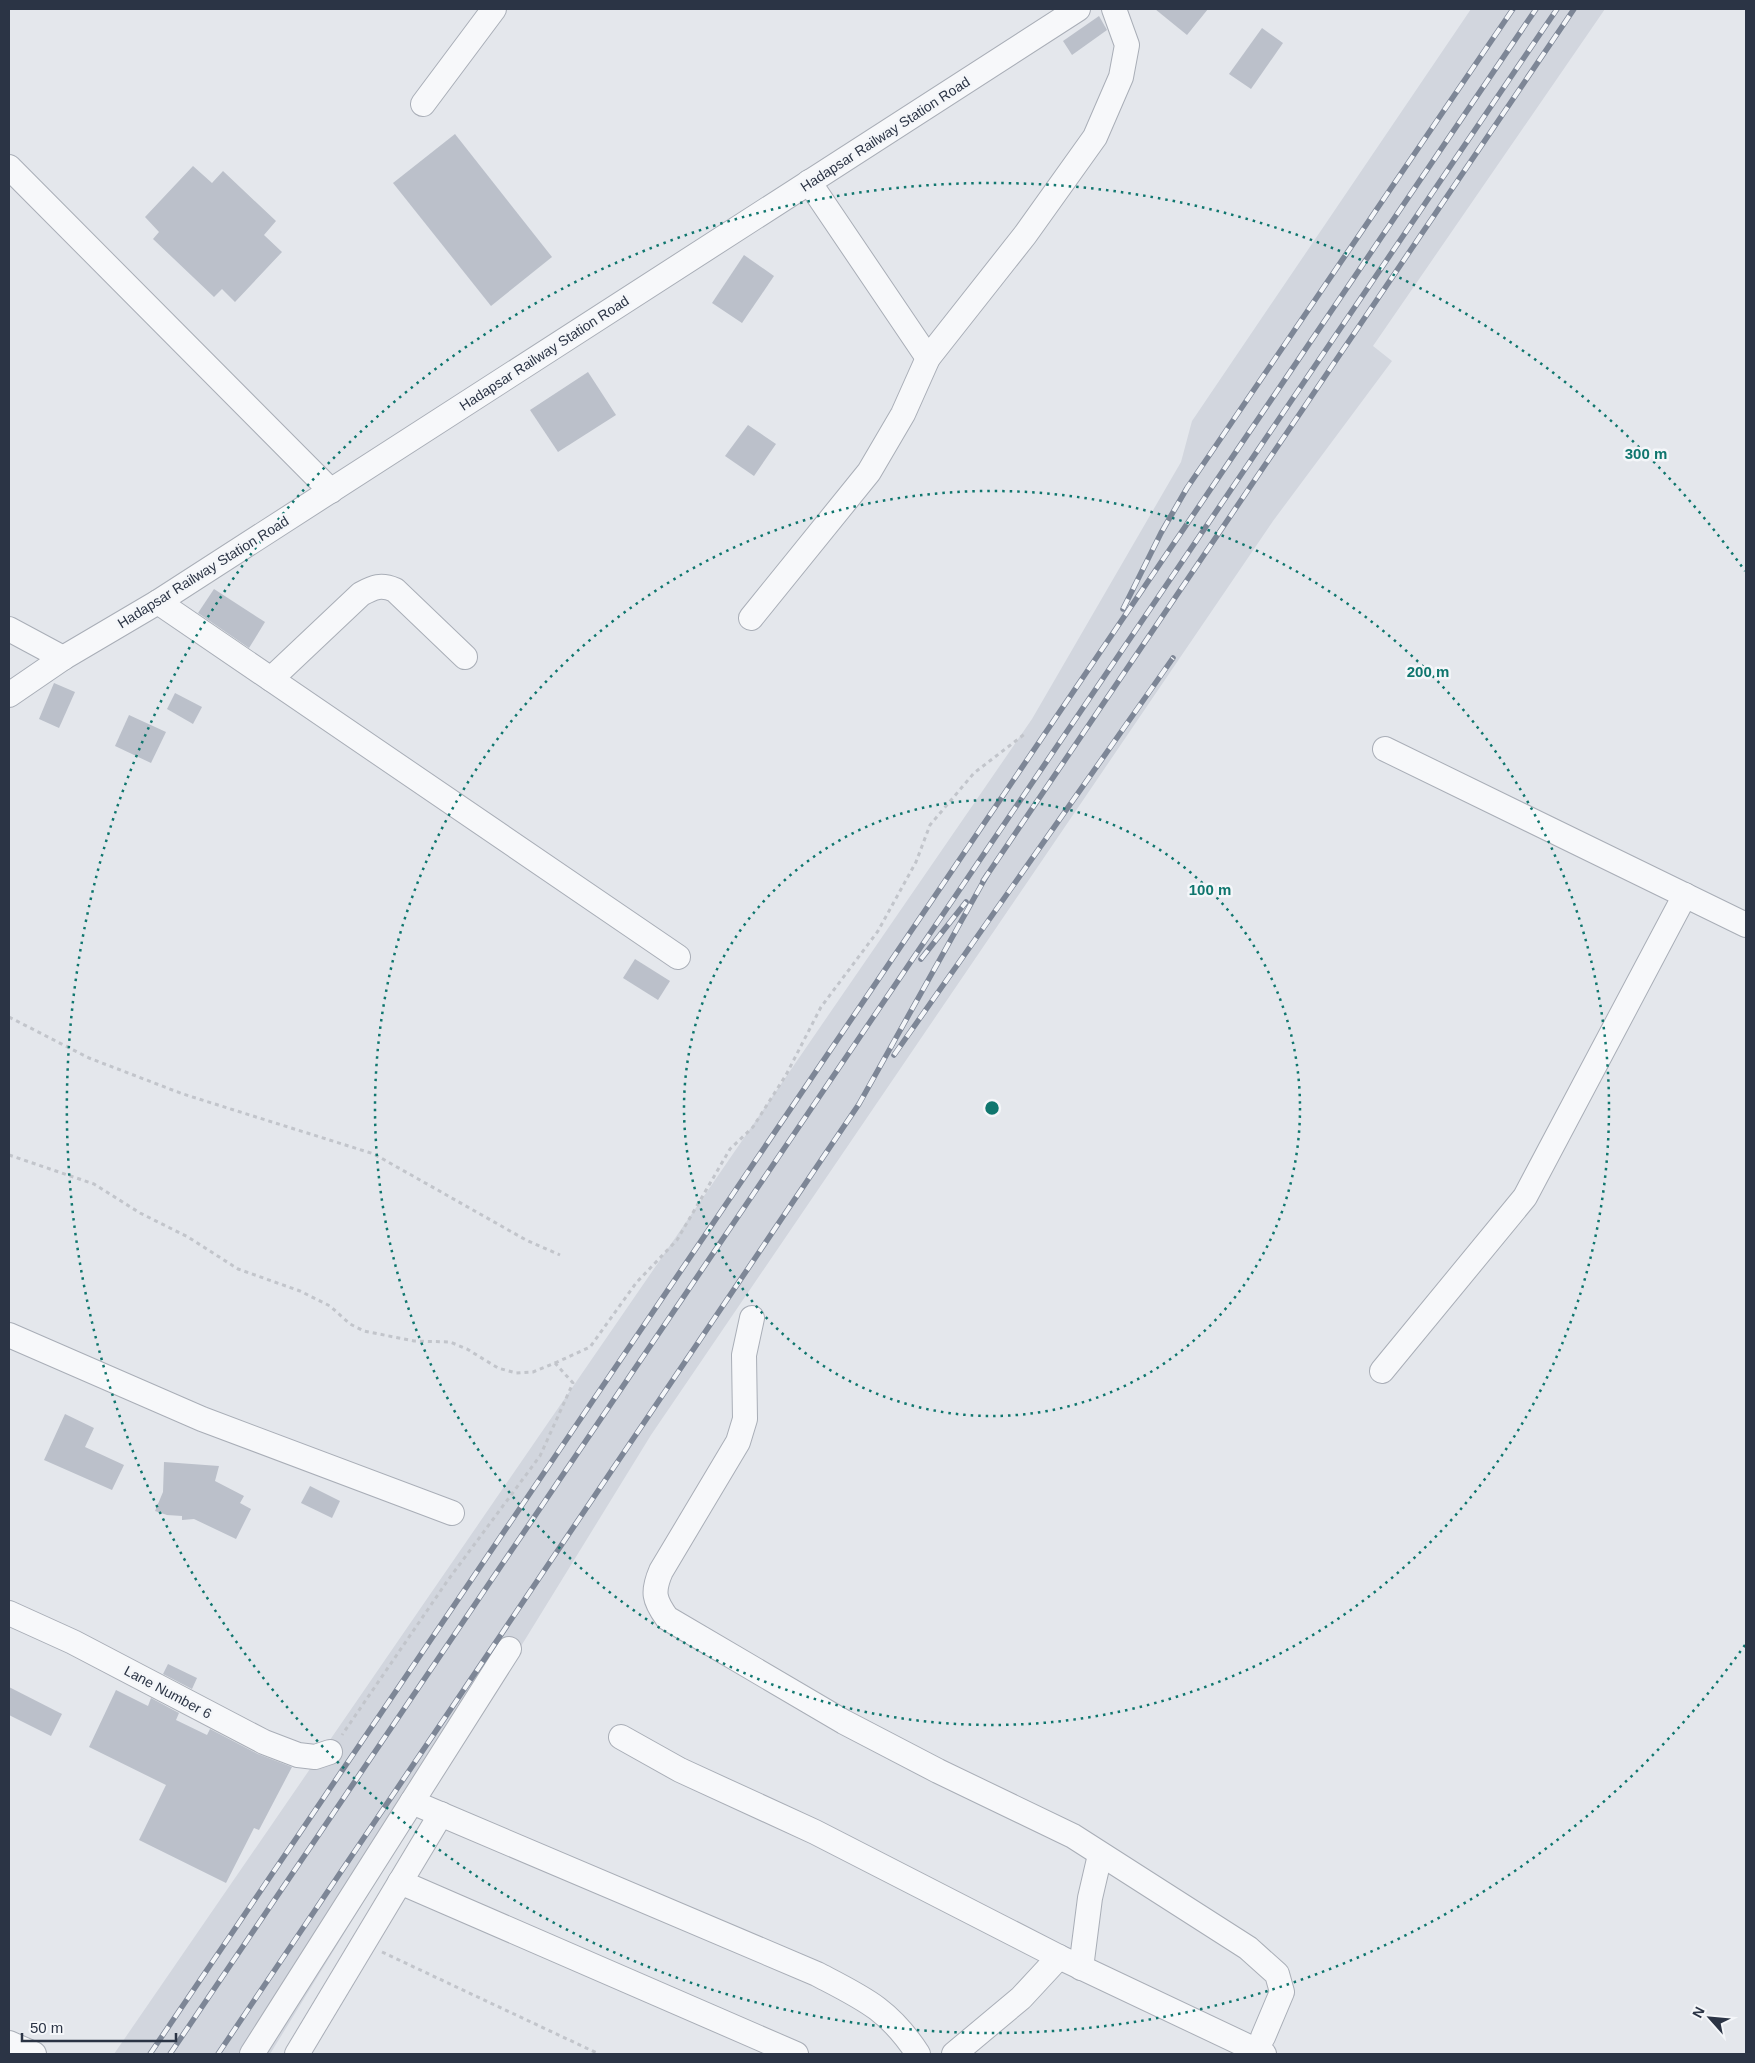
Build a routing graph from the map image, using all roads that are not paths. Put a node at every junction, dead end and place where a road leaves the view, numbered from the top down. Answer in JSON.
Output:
{"nodes":[{"id":1,"x":494,"y":9,"type":"edge"},
{"id":2,"x":1078,"y":9,"type":"edge"},
{"id":3,"x":1114,"y":9,"type":"edge"},
{"id":4,"x":424,"y":104,"type":"dead end"},
{"id":5,"x":9,"y":167,"type":"edge"},
{"id":6,"x":809,"y":182,"type":"junction"},
{"id":7,"x":928,"y":358,"type":"junction"},
{"id":8,"x":331,"y":491,"type":"junction"},
{"id":9,"x":158,"y":602,"type":"junction"},
{"id":10,"x":751,"y":618,"type":"dead end"},
{"id":11,"x":9,"y":629,"type":"edge"},
{"id":12,"x":63,"y":658,"type":"junction"},
{"id":13,"x":465,"y":658,"type":"dead end"},
{"id":14,"x":270,"y":679,"type":"junction"},
{"id":15,"x":9,"y":695,"type":"edge"},
{"id":16,"x":1385,"y":750,"type":"dead end"},
{"id":17,"x":1686,"y":895,"type":"junction"},
{"id":18,"x":1746,"y":925,"type":"edge"},
{"id":19,"x":678,"y":957,"type":"dead end"},
{"id":20,"x":752,"y":1318,"type":"dead end"},
{"id":21,"x":9,"y":1335,"type":"edge"},
{"id":22,"x":1382,"y":1371,"type":"dead end"},
{"id":23,"x":452,"y":1513,"type":"dead end"},
{"id":24,"x":9,"y":1613,"type":"edge"},
{"id":25,"x":510,"y":1649,"type":"dead end"},
{"id":26,"x":621,"y":1737,"type":"dead end"},
{"id":27,"x":330,"y":1752,"type":"road end"},
{"id":28,"x":412,"y":1802,"type":"junction"},
{"id":29,"x":441,"y":1814,"type":"junction"},
{"id":30,"x":1100,"y":1855,"type":"junction"},
{"id":31,"x":400,"y":1882,"type":"junction"},
{"id":32,"x":1059,"y":1957,"type":"junction"},
{"id":33,"x":1081,"y":1968,"type":"junction"},
{"id":34,"x":9,"y":2042,"type":"edge"},
{"id":35,"x":1264,"y":2046,"type":"edge"},
{"id":36,"x":34,"y":2054,"type":"edge"},
{"id":37,"x":252,"y":2054,"type":"edge"},
{"id":38,"x":296,"y":2054,"type":"edge"},
{"id":39,"x":796,"y":2054,"type":"edge"},
{"id":40,"x":918,"y":2054,"type":"edge"},
{"id":41,"x":954,"y":2054,"type":"edge"}],
"edges":[{"from":1,"to":4,"type":"street"},
{"from":2,"to":6,"type":"street","name":"Hadapsar Railway Station Road"},
{"from":3,"to":7,"type":"street"},
{"from":5,"to":8,"type":"street"},
{"from":6,"to":7,"type":"street"},
{"from":6,"to":8,"type":"street","name":"Hadapsar Railway Station Road"},
{"from":7,"to":10,"type":"street"},
{"from":8,"to":9,"type":"street","name":"Hadapsar Railway Station Road"},
{"from":9,"to":12,"type":"street","name":"Hadapsar Railway Station Road"},
{"from":9,"to":14,"type":"street"},
{"from":11,"to":12,"type":"street"},
{"from":12,"to":15,"type":"street","name":"Hadapsar Railway Station Road"},
{"from":13,"to":14,"type":"street"},
{"from":14,"to":19,"type":"street"},
{"from":16,"to":17,"type":"street"},
{"from":17,"to":18,"type":"street"},
{"from":17,"to":22,"type":"street"},
{"from":20,"to":30,"type":"street"},
{"from":21,"to":23,"type":"street"},
{"from":24,"to":27,"type":"street","name":"Lane Number 6"},
{"from":25,"to":28,"type":"street"},
{"from":26,"to":32,"type":"street"},
{"from":28,"to":29,"type":"street"},
{"from":28,"to":37,"type":"street"},
{"from":29,"to":31,"type":"street"},
{"from":29,"to":40,"type":"street"},
{"from":30,"to":33,"type":"street"},
{"from":30,"to":35,"type":"street"},
{"from":31,"to":38,"type":"street"},
{"from":31,"to":39,"type":"street"},
{"from":32,"to":33,"type":"street"},
{"from":32,"to":41,"type":"street"},
{"from":33,"to":35,"type":"street"},
{"from":34,"to":36,"type":"street"}]}
